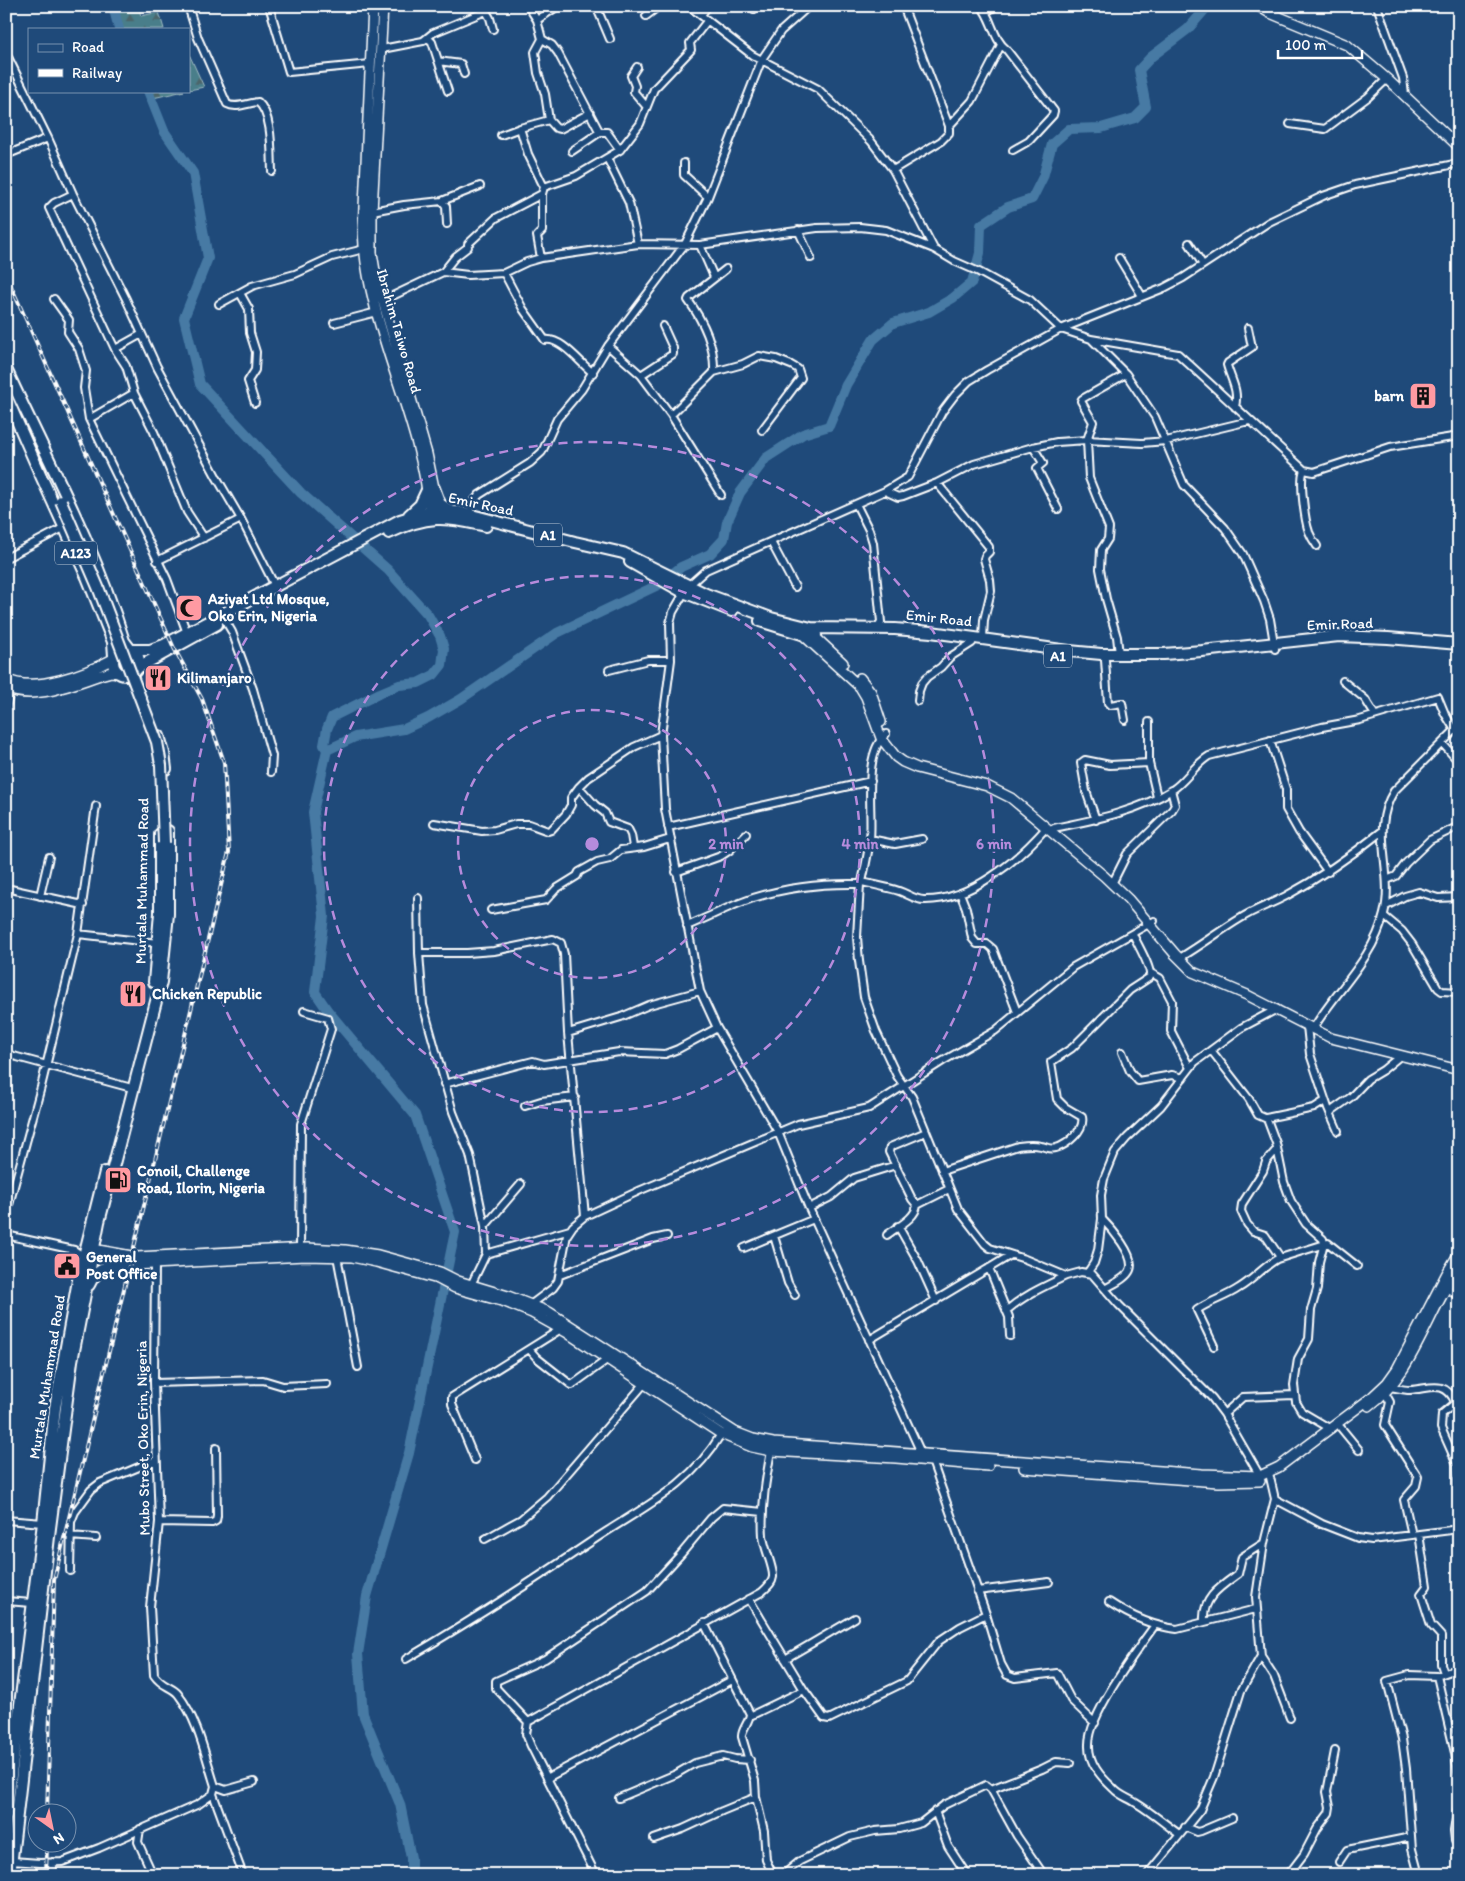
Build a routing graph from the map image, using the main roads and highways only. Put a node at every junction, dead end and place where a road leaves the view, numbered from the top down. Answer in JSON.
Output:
{"nodes":[{"id":1,"x":373,"y":6,"type":"edge"},
{"id":2,"x":384,"y":6,"type":"edge"},
{"id":3,"x":1258,"y":6,"type":"edge"},
{"id":4,"x":368,"y":124,"type":"junction"},
{"id":5,"x":377,"y":125,"type":"junction"},
{"id":6,"x":1459,"y":147,"type":"edge"},
{"id":7,"x":6,"y":369,"type":"edge"},
{"id":8,"x":6,"y":396,"type":"edge"},
{"id":9,"x":42,"y":448,"type":"junction"},
{"id":10,"x":32,"y":453,"type":"junction"},
{"id":11,"x":430,"y":489,"type":"junction"},
{"id":12,"x":60,"y":502,"type":"junction"},
{"id":13,"x":453,"y":512,"type":"junction"},
{"id":14,"x":433,"y":515,"type":"junction"},
{"id":15,"x":406,"y":518,"type":"junction"},
{"id":16,"x":468,"y":518,"type":"junction"},
{"id":17,"x":386,"y":531,"type":"junction"},
{"id":18,"x":354,"y":548,"type":"junction"},
{"id":19,"x":807,"y":631,"type":"junction"},
{"id":20,"x":1459,"y":644,"type":"edge"},
{"id":21,"x":1275,"y":646,"type":"junction"},
{"id":22,"x":1459,"y":648,"type":"edge"},
{"id":23,"x":132,"y":650,"type":"junction"},
{"id":24,"x":114,"y":658,"type":"junction"},
{"id":25,"x":138,"y":669,"type":"junction"},
{"id":26,"x":122,"y":674,"type":"junction"},
{"id":27,"x":9,"y":685,"type":"edge"},
{"id":28,"x":1050,"y":828,"type":"junction"},
{"id":29,"x":164,"y":914,"type":"junction"},
{"id":30,"x":1152,"y":923,"type":"junction"},
{"id":31,"x":1312,"y":1026,"type":"junction"},
{"id":32,"x":1459,"y":1065,"type":"edge"},
{"id":33,"x":1459,"y":1070,"type":"edge"},
{"id":34,"x":85,"y":1252,"type":"junction"},
{"id":35,"x":1459,"y":1253,"type":"edge"},
{"id":36,"x":124,"y":1264,"type":"junction"},
{"id":37,"x":1459,"y":1266,"type":"edge"},
{"id":38,"x":439,"y":1276,"type":"junction"},
{"id":39,"x":457,"y":1285,"type":"junction"},
{"id":40,"x":84,"y":1297,"type":"junction"},
{"id":41,"x":926,"y":1458,"type":"junction"},
{"id":42,"x":1266,"y":1476,"type":"junction"},
{"id":43,"x":6,"y":1815,"type":"edge"},
{"id":44,"x":10,"y":1875,"type":"edge"}],
"edges":[{"from":1,"to":4,"type":"main road","name":"Ibrahim Taiwo Road"},
{"from":2,"to":5,"type":"main road","name":"Ibrahim Taiwo Road"},
{"from":3,"to":6,"type":"main road"},
{"from":4,"to":5,"type":"main road"},
{"from":4,"to":11,"type":"main road","name":"Ibrahim Taiwo Road"},
{"from":5,"to":11,"type":"main road","name":"Ibrahim Taiwo Road"},
{"from":7,"to":9,"type":"highway","name":"Murtala Muhammad Road","number":"A123"},
{"from":8,"to":10,"type":"highway","name":"Murtala Muhammad Road","number":"A123"},
{"from":9,"to":12,"type":"highway","name":"Murtala Muhammad Road","number":"A123"},
{"from":9,"to":23,"type":"highway","name":"Murtala Muhammad Road","number":"A123"},
{"from":10,"to":12,"type":"highway","name":"Murtala Muhammad Road","number":"A123"},
{"from":10,"to":24,"type":"highway","name":"Murtala Muhammad Road","number":"A123"},
{"from":11,"to":13,"type":"highway"},
{"from":11,"to":14,"type":"main road","name":"Ibrahim Taiwo Road"},
{"from":11,"to":15,"type":"highway"},
{"from":12,"to":29,"type":"highway","name":"Murtala Muhammad Road","number":"A123","bridge":true},
{"from":13,"to":14,"type":"highway","name":"Emir Road","number":"A1"},
{"from":13,"to":16,"type":"highway","name":"Emir Road","number":"A1"},
{"from":14,"to":15,"type":"highway","number":"A1"},
{"from":14,"to":16,"type":"highway","name":"Emir Road","number":"A1"},
{"from":14,"to":17,"type":"highway","number":"A1"},
{"from":15,"to":17,"type":"highway","number":"A1"},
{"from":16,"to":19,"type":"highway","name":"Emir Road","number":"A1"},
{"from":17,"to":18,"type":"highway","number":"A1"},
{"from":18,"to":23,"type":"highway","number":"A1"},
{"from":18,"to":25,"type":"highway","number":"A1"},
{"from":19,"to":21,"type":"highway","name":"Emir Road","number":"A1"},
{"from":19,"to":21,"type":"highway","name":"Emir Road","number":"A1"},
{"from":19,"to":28,"type":"main road"},
{"from":20,"to":21,"type":"highway","name":"Emir Road","number":"A1"},
{"from":21,"to":22,"type":"highway","name":"Emir Road","number":"A1"},
{"from":23,"to":24,"type":"highway","number":"A1"},
{"from":23,"to":25,"type":"highway"},
{"from":24,"to":26,"type":"highway"},
{"from":24,"to":27,"type":"main road"},
{"from":25,"to":26,"type":"highway","number":"A1"},
{"from":25,"to":29,"type":"highway","name":"Murtala Muhammad Road"},
{"from":26,"to":27,"type":"main road"},
{"from":26,"to":29,"type":"highway","name":"Murtala Muhammad Road"},
{"from":28,"to":30,"type":"main road"},
{"from":28,"to":30,"type":"main road"},
{"from":29,"to":34,"type":"highway","name":"Murtala Muhammad Road"},
{"from":29,"to":34,"type":"highway","name":"Murtala Muhammad Road"},
{"from":30,"to":31,"type":"main road"},
{"from":30,"to":31,"type":"main road"},
{"from":31,"to":32,"type":"main road"},
{"from":31,"to":33,"type":"main road"},
{"from":34,"to":36,"type":"main road"},
{"from":34,"to":38,"type":"main road"},
{"from":34,"to":40,"type":"highway","name":"Murtala Muhammad Road"},
{"from":34,"to":43,"type":"highway","name":"Murtala Muhammad Road"},
{"from":35,"to":42,"type":"main road"},
{"from":36,"to":38,"type":"main road"},
{"from":36,"to":40,"type":"highway"},
{"from":37,"to":42,"type":"main road"},
{"from":38,"to":39,"type":"main road"},
{"from":39,"to":41,"type":"main road"},
{"from":39,"to":41,"type":"main road"},
{"from":40,"to":44,"type":"highway","name":"Murtala Muhammad Road"},
{"from":41,"to":42,"type":"main road"}]}
